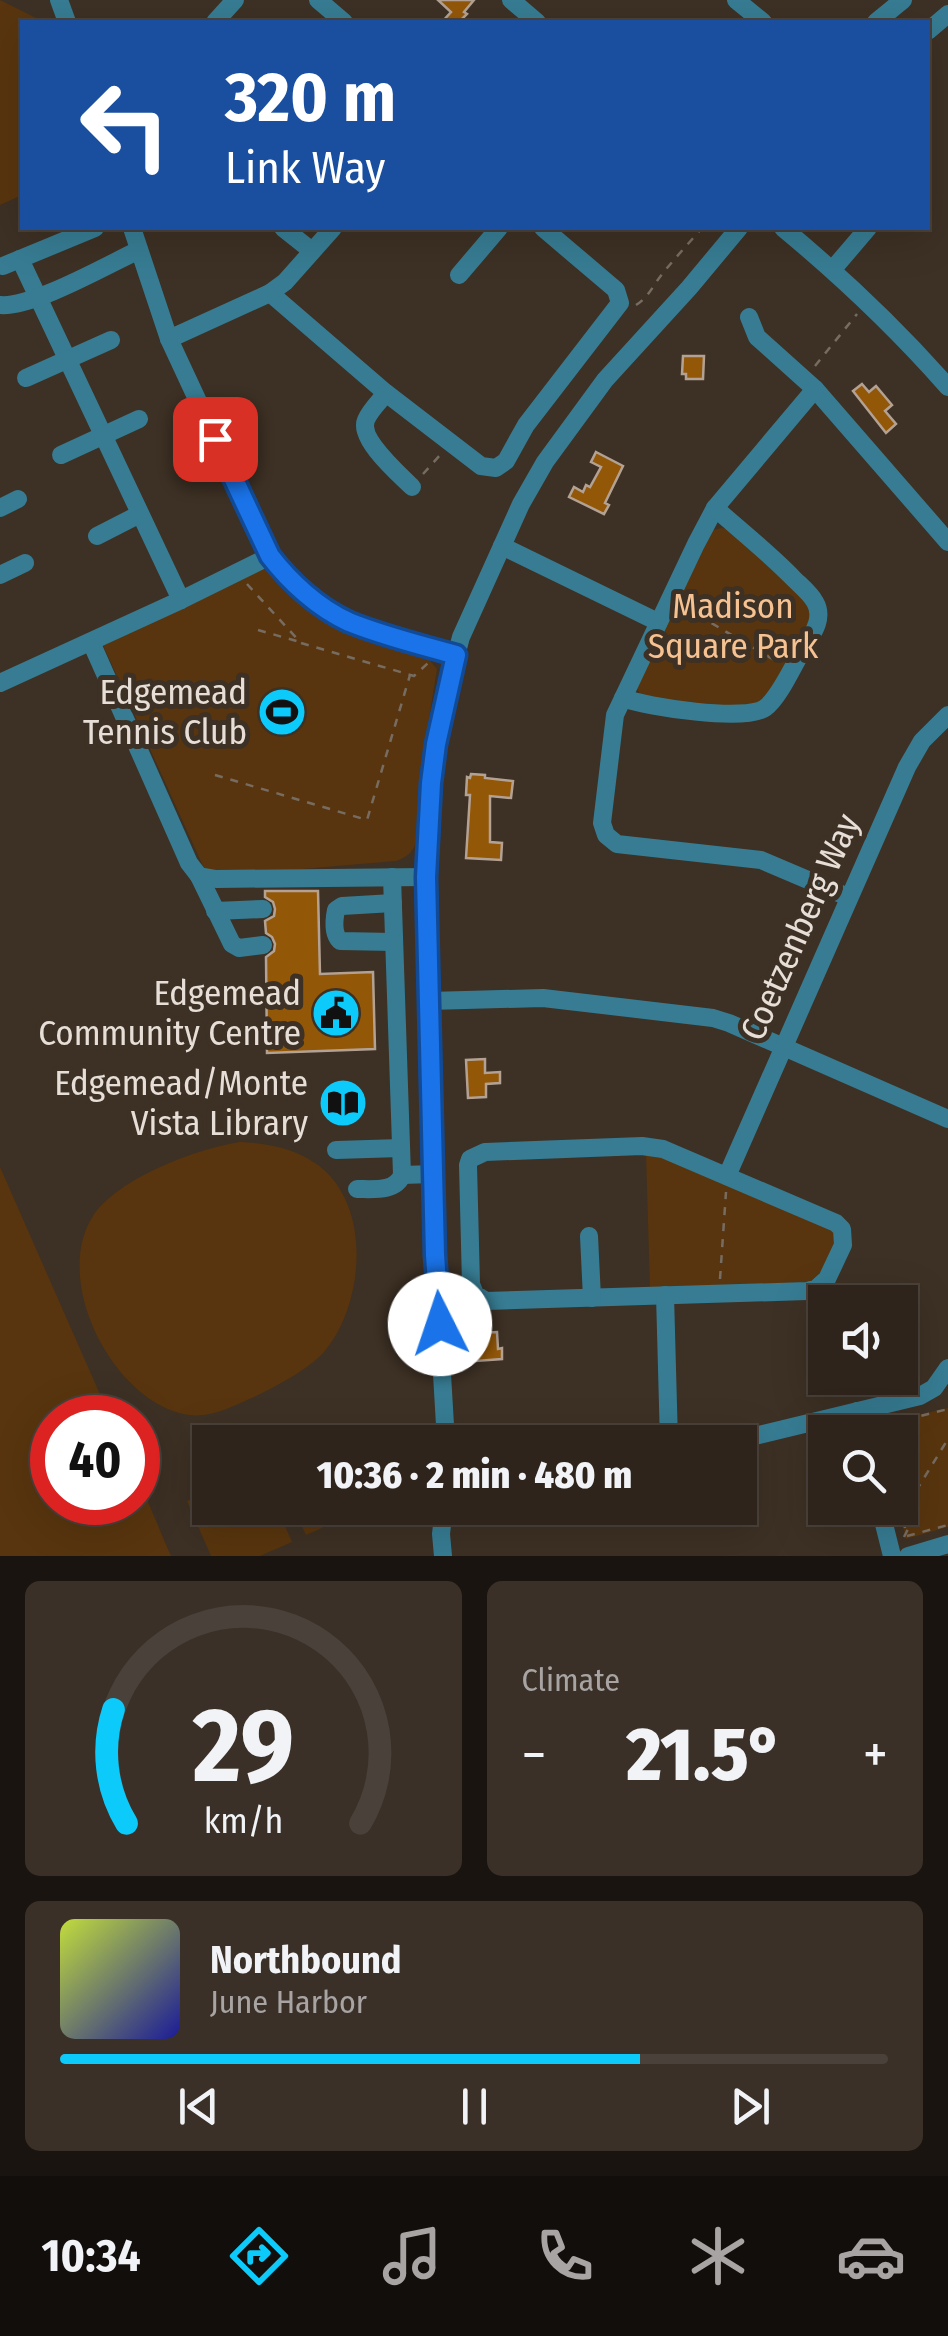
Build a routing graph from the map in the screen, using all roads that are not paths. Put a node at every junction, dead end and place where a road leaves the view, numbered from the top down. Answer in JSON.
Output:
{"nodes":[{"id":1,"x":234,"y":0,"type":"edge"},
{"id":2,"x":318,"y":0,"type":"edge"},
{"id":3,"x":511,"y":0,"type":"edge"},
{"id":4,"x":736,"y":0,"type":"edge"},
{"id":5,"x":903,"y":0,"type":"edge"},
{"id":6,"x":217,"y":20,"type":"edge"},
{"id":7,"x":342,"y":20,"type":"edge"},
{"id":8,"x":535,"y":20,"type":"edge"},
{"id":9,"x":761,"y":20,"type":"edge"},
{"id":10,"x":878,"y":20,"type":"edge"},
{"id":11,"x":90,"y":230,"type":"edge"},
{"id":12,"x":133,"y":230,"type":"edge"},
{"id":13,"x":286,"y":230,"type":"edge"},
{"id":14,"x":330,"y":230,"type":"edge"},
{"id":15,"x":498,"y":230,"type":"edge"},
{"id":16,"x":545,"y":230,"type":"edge"},
{"id":17,"x":737,"y":230,"type":"edge"},
{"id":18,"x":785,"y":230,"type":"edge"},
{"id":19,"x":866,"y":230,"type":"edge"},
{"id":20,"x":139,"y":250,"type":"junction"},
{"id":21,"x":312,"y":251,"type":"junction"},
{"id":22,"x":833,"y":269,"type":"junction"},
{"id":23,"x":459,"y":275,"type":"dead end"},
{"id":24,"x":270,"y":293,"type":"junction"},
{"id":25,"x":39,"y":297,"type":"junction"},
{"id":26,"x":0,"y":305,"type":"edge"},
{"id":27,"x":749,"y":317,"type":"dead end"},
{"id":28,"x":169,"y":339,"type":"junction"},
{"id":29,"x":110,"y":340,"type":"dead end"},
{"id":30,"x":68,"y":360,"type":"junction"},
{"id":31,"x":944,"y":375,"type":"edge"},
{"id":32,"x":26,"y":378,"type":"dead end"},
{"id":33,"x":810,"y":384,"type":"junction"},
{"id":34,"x":386,"y":393,"type":"junction"},
{"id":35,"x":139,"y":419,"type":"dead end"},
{"id":36,"x":103,"y":434,"type":"junction"},
{"id":37,"x":61,"y":455,"type":"dead end"},
{"id":38,"x":412,"y":487,"type":"road end"},
{"id":39,"x":18,"y":499,"type":"dead end"},
{"id":40,"x":0,"y":508,"type":"edge"},
{"id":41,"x":714,"y":508,"type":"junction"},
{"id":42,"x":140,"y":514,"type":"junction"},
{"id":43,"x":97,"y":536,"type":"dead end"},
{"id":44,"x":948,"y":542,"type":"edge"},
{"id":45,"x":502,"y":546,"type":"junction"},
{"id":46,"x":270,"y":556,"type":"junction"},
{"id":47,"x":25,"y":563,"type":"dead end"},
{"id":48,"x":0,"y":575,"type":"edge"},
{"id":49,"x":181,"y":600,"type":"junction"},
{"id":50,"x":658,"y":622,"type":"junction"},
{"id":51,"x":91,"y":642,"type":"junction"},
{"id":52,"x":456,"y":655,"type":"junction"},
{"id":53,"x":0,"y":683,"type":"edge"},
{"id":54,"x":623,"y":698,"type":"junction"},
{"id":55,"x":948,"y":714,"type":"edge"},
{"id":56,"x":199,"y":876,"type":"junction"},
{"id":57,"x":392,"y":877,"type":"junction"},
{"id":58,"x":426,"y":877,"type":"junction"},
{"id":59,"x":848,"y":897,"type":"junction"},
{"id":60,"x":393,"y":904,"type":"junction"},
{"id":61,"x":263,"y":909,"type":"dead end"},
{"id":62,"x":215,"y":911,"type":"junction"},
{"id":63,"x":394,"y":942,"type":"junction"},
{"id":64,"x":264,"y":944,"type":"dead end"},
{"id":65,"x":429,"y":1000,"type":"junction"},
{"id":66,"x":784,"y":1046,"type":"junction"},
{"id":67,"x":948,"y":1119,"type":"edge"},
{"id":68,"x":401,"y":1148,"type":"junction"},
{"id":69,"x":336,"y":1150,"type":"dead end"},
{"id":70,"x":432,"y":1174,"type":"junction"},
{"id":71,"x":402,"y":1175,"type":"junction"},
{"id":72,"x":726,"y":1176,"type":"junction"},
{"id":73,"x":357,"y":1189,"type":"dead end"},
{"id":74,"x":589,"y":1236,"type":"dead end"},
{"id":75,"x":665,"y":1295,"type":"junction"},
{"id":76,"x":592,"y":1298,"type":"junction"},
{"id":77,"x":948,"y":1368,"type":"edge"},
{"id":78,"x":857,"y":1411,"type":"junction"},
{"id":79,"x":858,"y":1415,"type":"edge"},
{"id":80,"x":445,"y":1425,"type":"edge"},
{"id":81,"x":669,"y":1425,"type":"edge"},
{"id":82,"x":757,"y":1435,"type":"edge"},
{"id":83,"x":442,"y":1525,"type":"edge"},
{"id":84,"x":888,"y":1525,"type":"edge"},
{"id":85,"x":441,"y":1534,"type":"junction"},
{"id":86,"x":948,"y":1544,"type":"edge"},
{"id":87,"x":900,"y":1552,"type":"edge"},
{"id":88,"x":432,"y":1556,"type":"edge"},
{"id":89,"x":443,"y":1556,"type":"edge"}],
"edges":[{"from":1,"to":6,"type":"street"},
{"from":2,"to":7,"type":"street"},
{"from":3,"to":8,"type":"street"},
{"from":4,"to":9,"type":"street"},
{"from":5,"to":10,"type":"street"},
{"from":11,"to":25,"type":"street"},
{"from":12,"to":20,"type":"street"},
{"from":13,"to":21,"type":"street"},
{"from":14,"to":21,"type":"street"},
{"from":15,"to":23,"type":"street"},
{"from":16,"to":34,"type":"street"},
{"from":17,"to":45,"type":"street"},
{"from":18,"to":22,"type":"street"},
{"from":19,"to":22,"type":"street"},
{"from":20,"to":25,"type":"street"},
{"from":20,"to":28,"type":"street"},
{"from":21,"to":24,"type":"street"},
{"from":22,"to":31,"type":"street"},
{"from":24,"to":28,"type":"street"},
{"from":24,"to":34,"type":"street"},
{"from":25,"to":26,"type":"street"},
{"from":25,"to":30,"type":"street"},
{"from":27,"to":33,"type":"street"},
{"from":28,"to":46,"type":"street"},
{"from":29,"to":30,"type":"street"},
{"from":30,"to":32,"type":"street"},
{"from":30,"to":36,"type":"street"},
{"from":33,"to":41,"type":"street"},
{"from":33,"to":44,"type":"street"},
{"from":34,"to":38,"type":"street"},
{"from":35,"to":36,"type":"street"},
{"from":36,"to":37,"type":"street"},
{"from":36,"to":42,"type":"street"},
{"from":39,"to":40,"type":"street"},
{"from":41,"to":50,"type":"street"},
{"from":41,"to":54,"type":"street"},
{"from":42,"to":43,"type":"street"},
{"from":42,"to":49,"type":"street"},
{"from":45,"to":50,"type":"street"},
{"from":45,"to":52,"type":"street"},
{"from":46,"to":49,"type":"street"},
{"from":46,"to":52,"type":"street"},
{"from":47,"to":48,"type":"street"},
{"from":49,"to":51,"type":"street"},
{"from":50,"to":54,"type":"street"},
{"from":51,"to":53,"type":"street"},
{"from":51,"to":56,"type":"street"},
{"from":52,"to":58,"type":"street"},
{"from":54,"to":59,"type":"street"},
{"from":55,"to":59,"type":"street","name":"Coetzenberg Way"},
{"from":56,"to":57,"type":"street"},
{"from":56,"to":62,"type":"street"},
{"from":57,"to":58,"type":"street"},
{"from":57,"to":60,"type":"street"},
{"from":58,"to":65,"type":"street"},
{"from":59,"to":66,"type":"street","name":"Coetzenberg Way"},
{"from":60,"to":63,"type":"street"},
{"from":60,"to":63,"type":"street"},
{"from":61,"to":62,"type":"street"},
{"from":62,"to":64,"type":"street"},
{"from":63,"to":68,"type":"street"},
{"from":65,"to":66,"type":"street"},
{"from":65,"to":70,"type":"street"},
{"from":66,"to":67,"type":"street"},
{"from":66,"to":72,"type":"street","name":"Coetzenberg Way"},
{"from":68,"to":69,"type":"street"},
{"from":68,"to":71,"type":"street"},
{"from":70,"to":71,"type":"street"},
{"from":70,"to":80,"type":"street"},
{"from":71,"to":73,"type":"street"},
{"from":72,"to":75,"type":"street"},
{"from":72,"to":76,"type":"street"},
{"from":74,"to":76,"type":"street"},
{"from":75,"to":76,"type":"street"},
{"from":75,"to":81,"type":"street"},
{"from":77,"to":78,"type":"street"},
{"from":78,"to":79,"type":"street"},
{"from":78,"to":82,"type":"street"},
{"from":83,"to":85,"type":"street"},
{"from":84,"to":87,"type":"street"},
{"from":85,"to":88,"type":"street"},
{"from":85,"to":89,"type":"street"},
{"from":86,"to":87,"type":"street"}]}
